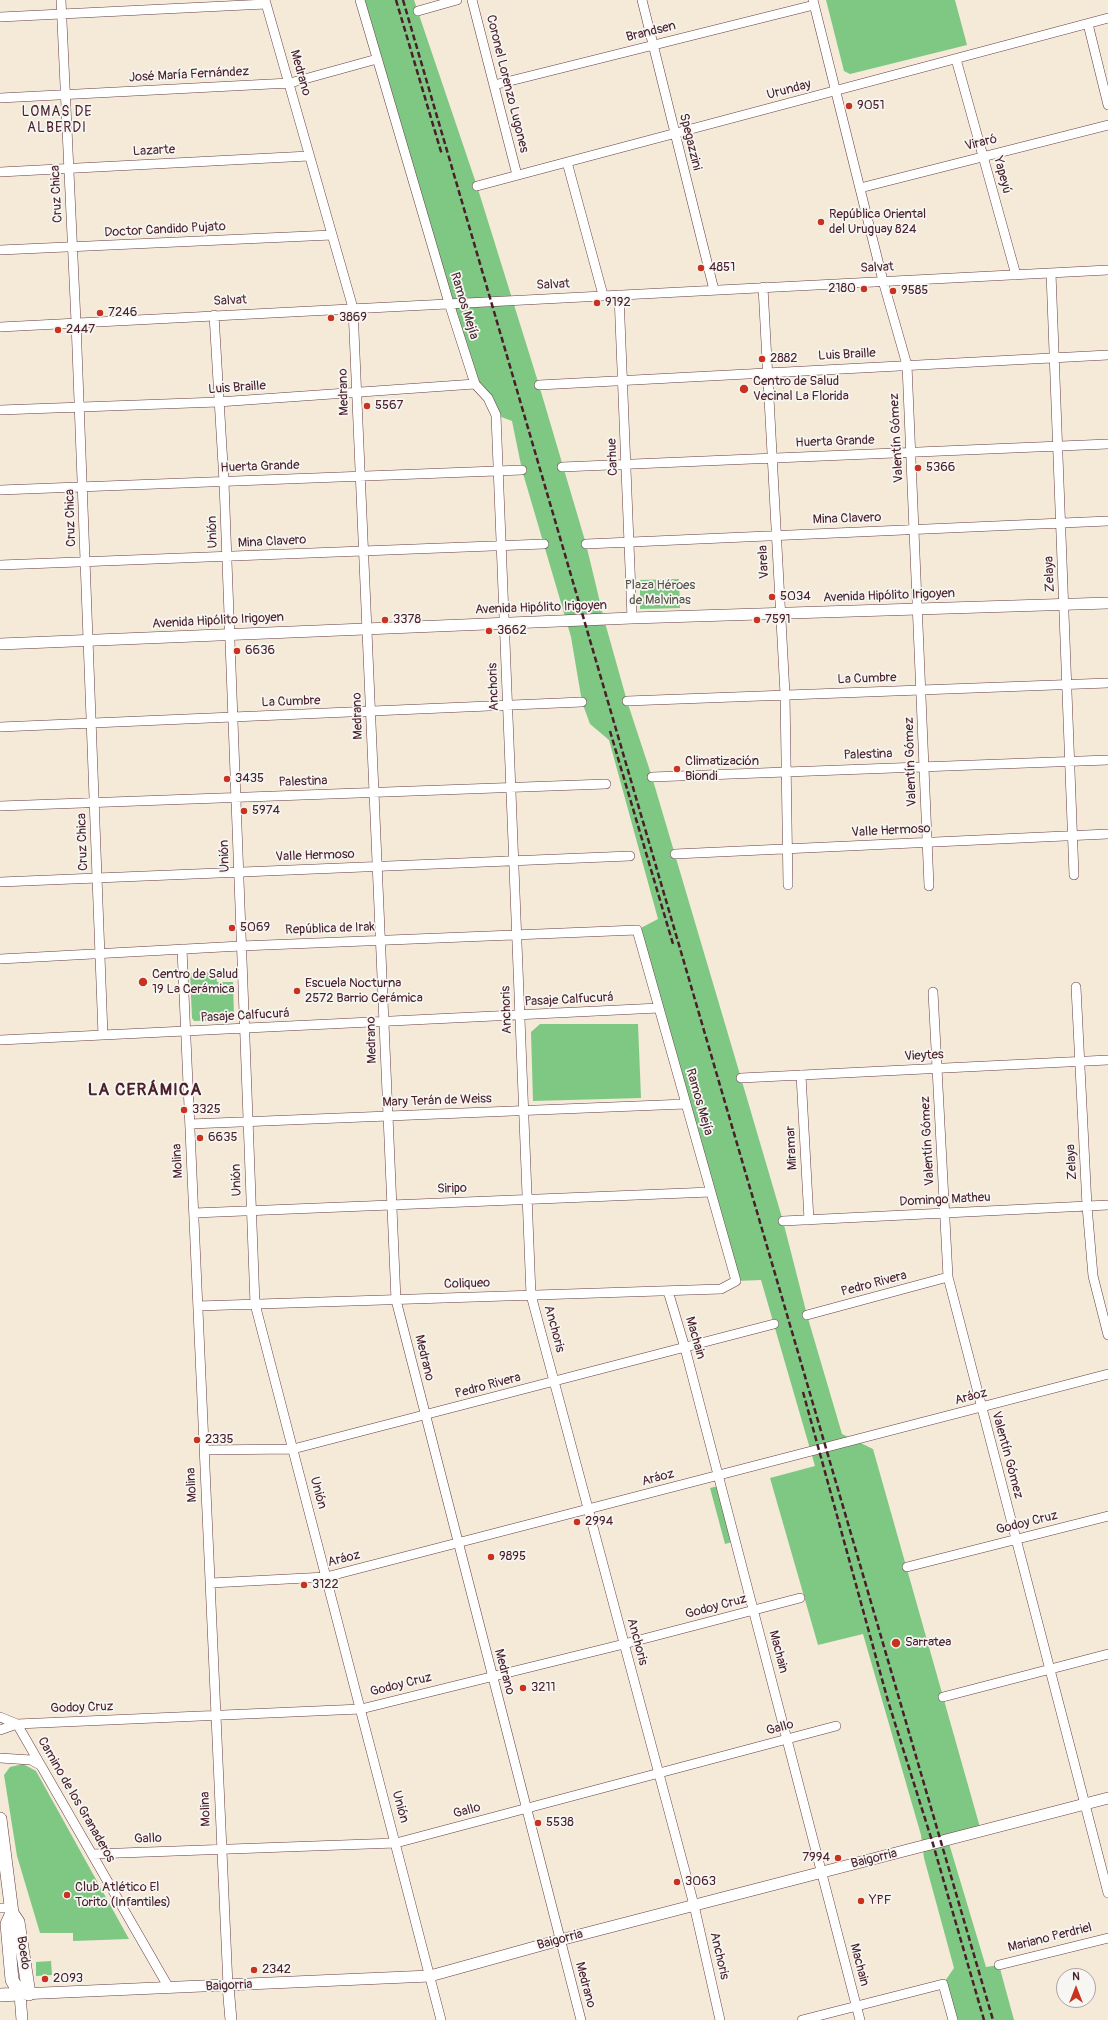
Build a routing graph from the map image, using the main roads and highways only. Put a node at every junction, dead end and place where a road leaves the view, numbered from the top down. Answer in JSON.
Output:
{"nodes":[{"id":1,"x":0,"y":1820,"type":"edge"},
{"id":2,"x":7,"y":1910,"type":"edge"},
{"id":3,"x":25,"y":1994,"type":"joint"},
{"id":4,"x":0,"y":1995,"type":"edge"}],
"edges":[{"from":1,"to":2,"type":"main road","name":"Boedo"},
{"from":2,"to":3,"type":"main road","name":"Boedo"},
{"from":3,"to":4,"type":"main road","name":"Baigorria"}]}
